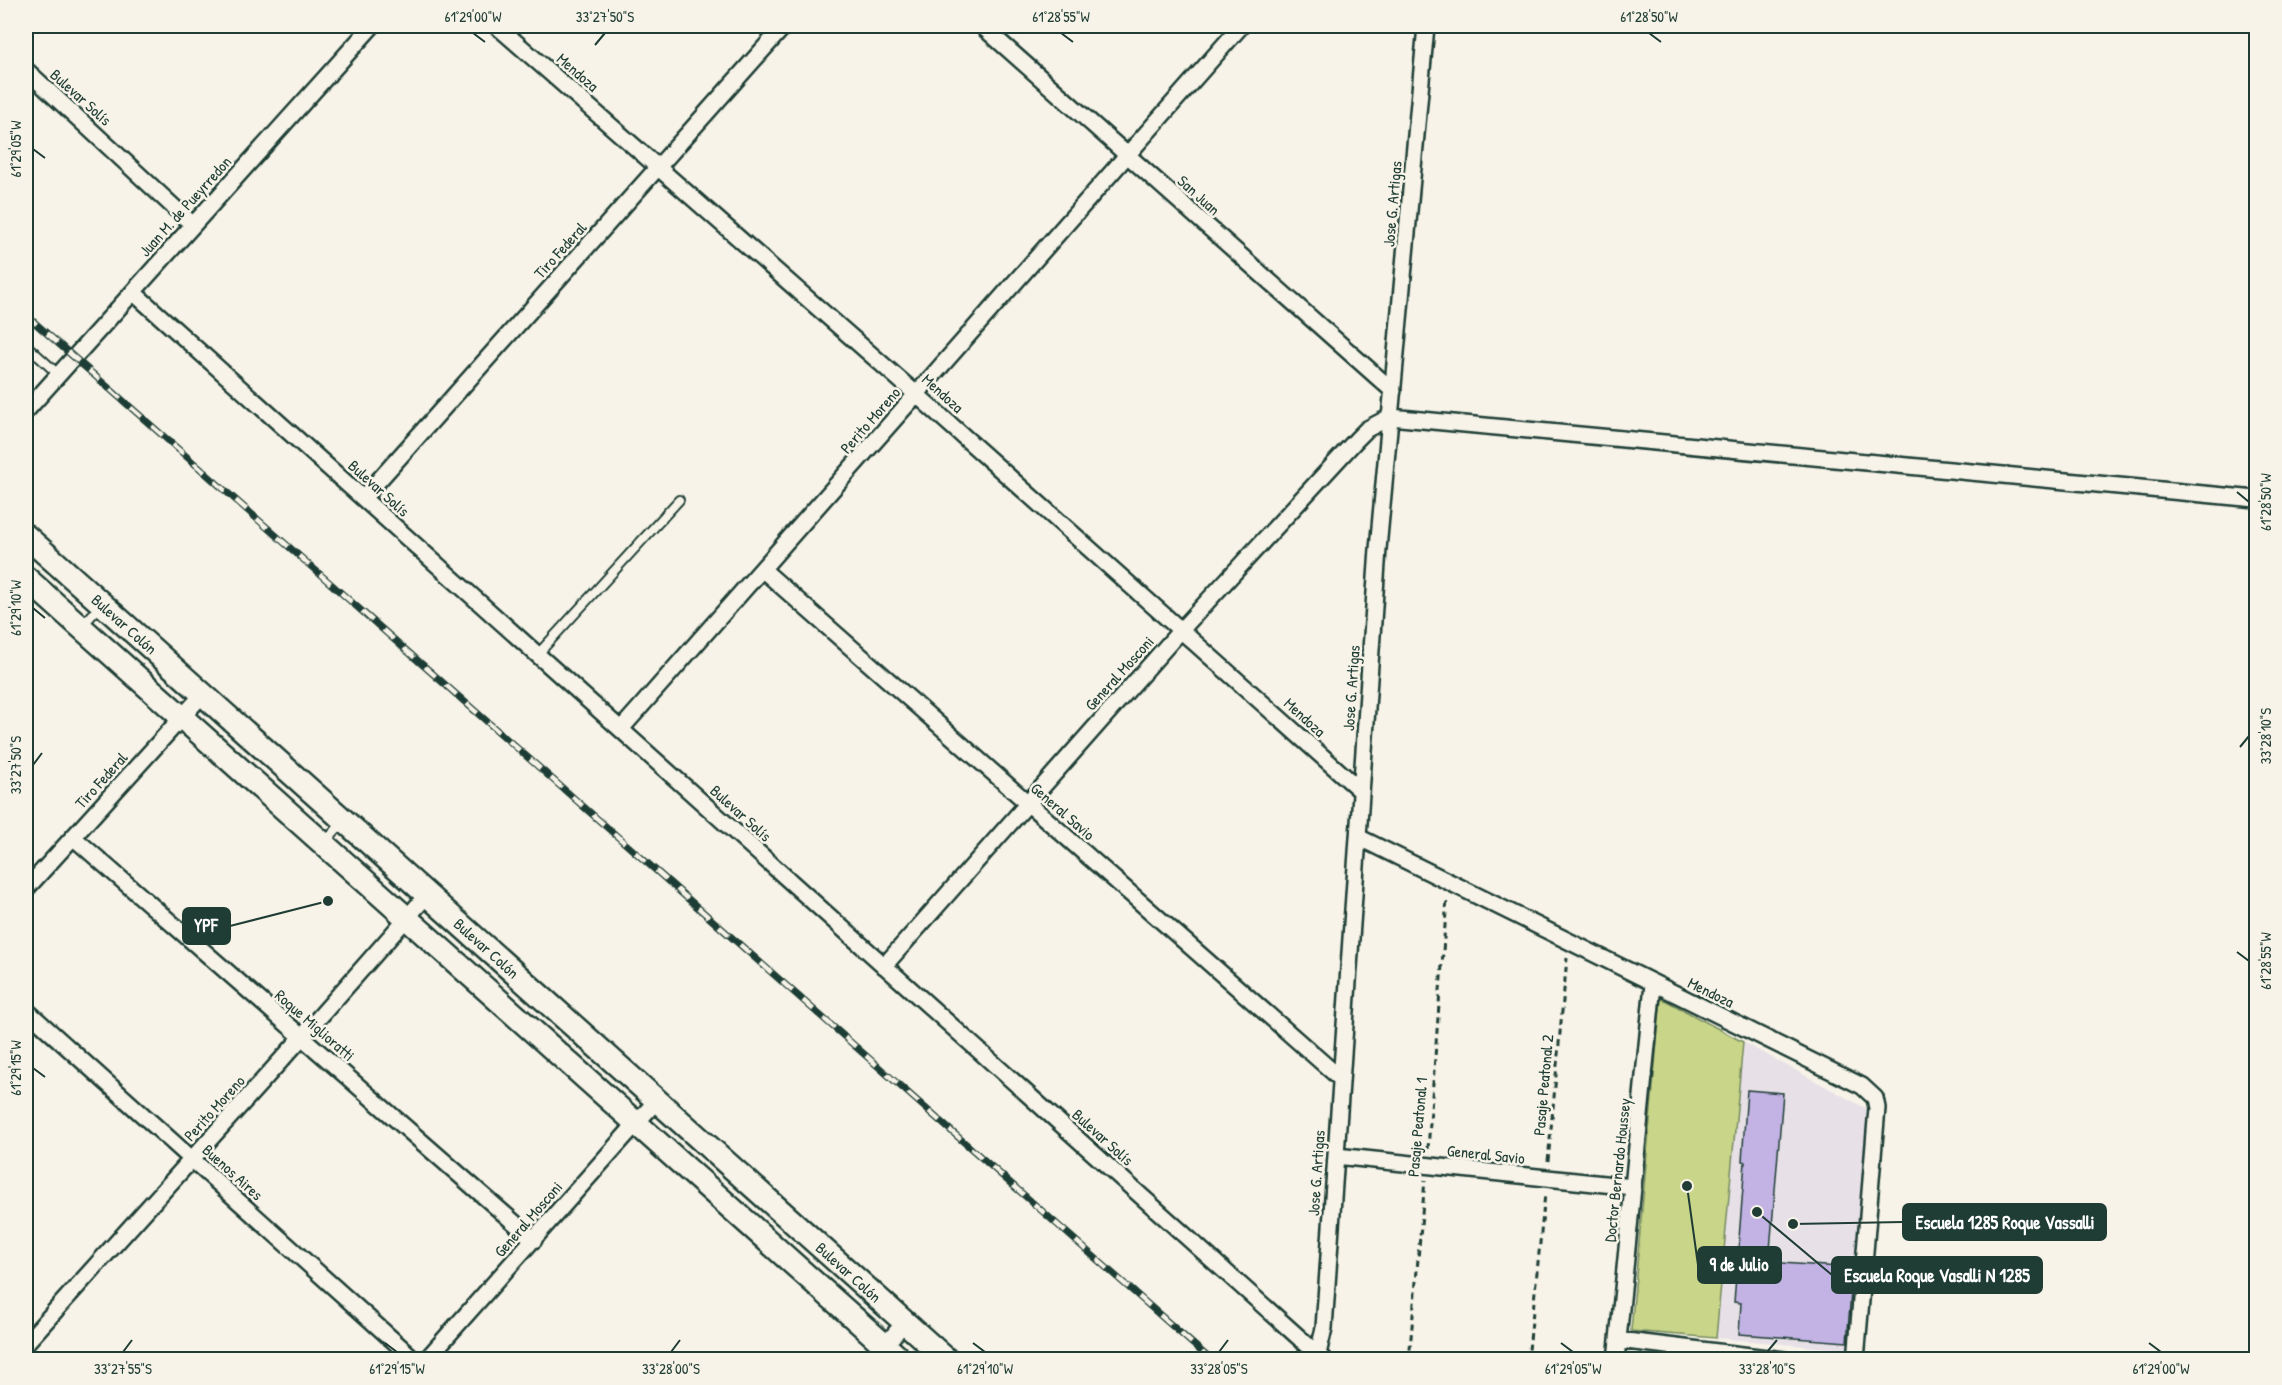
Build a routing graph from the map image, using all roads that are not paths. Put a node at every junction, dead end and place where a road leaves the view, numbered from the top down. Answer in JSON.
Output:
{"nodes":[{"id":1,"x":372,"y":26,"type":"edge"},
{"id":2,"x":497,"y":26,"type":"edge"},
{"id":3,"x":784,"y":26,"type":"edge"},
{"id":4,"x":982,"y":26,"type":"edge"},
{"id":5,"x":1241,"y":26,"type":"edge"},
{"id":6,"x":1426,"y":26,"type":"edge"},
{"id":7,"x":26,"y":70,"type":"edge"},
{"id":8,"x":1127,"y":155,"type":"junction"},
{"id":9,"x":659,"y":166,"type":"junction"},
{"id":10,"x":192,"y":224,"type":"junction"},
{"id":11,"x":133,"y":292,"type":"junction"},
{"id":12,"x":26,"y":345,"type":"edge"},
{"id":13,"x":58,"y":374,"type":"junction"},
{"id":14,"x":1393,"y":391,"type":"junction"},
{"id":15,"x":916,"y":394,"type":"junction"},
{"id":16,"x":26,"y":411,"type":"edge"},
{"id":17,"x":1390,"y":417,"type":"junction"},
{"id":18,"x":363,"y":498,"type":"junction"},
{"id":19,"x":2256,"y":499,"type":"edge"},
{"id":20,"x":679,"y":500,"type":"dead end"},
{"id":21,"x":26,"y":536,"type":"edge"},
{"id":22,"x":762,"y":570,"type":"junction"},
{"id":23,"x":26,"y":578,"type":"edge"},
{"id":24,"x":102,"y":604,"type":"junction"},
{"id":25,"x":81,"y":627,"type":"junction"},
{"id":26,"x":1181,"y":630,"type":"junction"},
{"id":27,"x":537,"y":655,"type":"junction"},
{"id":28,"x":203,"y":694,"type":"junction"},
{"id":29,"x":181,"y":717,"type":"junction"},
{"id":30,"x":621,"y":729,"type":"junction"},
{"id":31,"x":1362,"y":791,"type":"junction"},
{"id":32,"x":1028,"y":804,"type":"junction"},
{"id":33,"x":344,"y":821,"type":"junction"},
{"id":34,"x":73,"y":837,"type":"junction"},
{"id":35,"x":1358,"y":837,"type":"junction"},
{"id":36,"x":324,"y":844,"type":"junction"},
{"id":37,"x":26,"y":889,"type":"edge"},
{"id":38,"x":427,"y":895,"type":"junction"},
{"id":39,"x":406,"y":918,"type":"junction"},
{"id":40,"x":884,"y":966,"type":"junction"},
{"id":41,"x":1653,"y":984,"type":"junction"},
{"id":42,"x":26,"y":1010,"type":"edge"},
{"id":43,"x":302,"y":1037,"type":"junction"},
{"id":44,"x":1341,"y":1079,"type":"junction"},
{"id":45,"x":656,"y":1101,"type":"junction"},
{"id":46,"x":635,"y":1123,"type":"junction"},
{"id":47,"x":1336,"y":1156,"type":"junction"},
{"id":48,"x":192,"y":1159,"type":"junction"},
{"id":49,"x":1633,"y":1186,"type":"junction"},
{"id":50,"x":534,"y":1240,"type":"junction"},
{"id":51,"x":905,"y":1322,"type":"junction"},
{"id":52,"x":1618,"y":1340,"type":"junction"},
{"id":53,"x":26,"y":1343,"type":"edge"},
{"id":54,"x":886,"y":1355,"type":"edge"},
{"id":55,"x":1319,"y":1358,"type":"edge"},
{"id":56,"x":416,"y":1359,"type":"edge"},
{"id":57,"x":426,"y":1359,"type":"edge"},
{"id":58,"x":947,"y":1359,"type":"edge"},
{"id":59,"x":1616,"y":1359,"type":"edge"},
{"id":60,"x":1784,"y":1359,"type":"edge"},
{"id":61,"x":1856,"y":1359,"type":"edge"}],
"edges":[{"from":1,"to":10,"type":"street","name":"Juan M. de Pueyrredon"},
{"from":2,"to":9,"type":"street","name":"Mendoza"},
{"from":3,"to":9,"type":"street","name":"Tiro Federal"},
{"from":4,"to":8,"type":"street","name":"San Juan"},
{"from":5,"to":8,"type":"street","name":"Perito Moreno"},
{"from":6,"to":14,"type":"street","name":"Jose G. Artigas"},
{"from":7,"to":10,"type":"street","name":"Bulevar Solís"},
{"from":8,"to":14,"type":"street","name":"San Juan"},
{"from":8,"to":15,"type":"street","name":"Perito Moreno"},
{"from":9,"to":15,"type":"street","name":"Mendoza"},
{"from":9,"to":18,"type":"street","name":"Tiro Federal"},
{"from":10,"to":11,"type":"street","name":"Juan M. de Pueyrredon"},
{"from":11,"to":13,"type":"street","name":"Juan M. de Pueyrredon"},
{"from":11,"to":18,"type":"street","name":"Bulevar Solís"},
{"from":12,"to":13,"type":"lane"},
{"from":13,"to":16,"type":"street","name":"Juan M. de Pueyrredon"},
{"from":14,"to":17,"type":"street","name":"Jose G. Artigas"},
{"from":15,"to":22,"type":"street","name":"Perito Moreno"},
{"from":15,"to":26,"type":"street","name":"Mendoza"},
{"from":17,"to":19,"type":"street"},
{"from":17,"to":26,"type":"street","name":"General Mosconi"},
{"from":17,"to":31,"type":"street","name":"Jose G. Artigas"},
{"from":18,"to":27,"type":"street","name":"Bulevar Solís"},
{"from":20,"to":27,"type":"lane"},
{"from":21,"to":24,"type":"main road","name":"Bulevar Colón"},
{"from":22,"to":30,"type":"street","name":"Perito Moreno"},
{"from":22,"to":32,"type":"street","name":"General Savio"},
{"from":23,"to":25,"type":"main road","name":"Bulevar Colón"},
{"from":24,"to":25,"type":"lane"},
{"from":24,"to":28,"type":"main road","name":"Bulevar Colón"},
{"from":25,"to":29,"type":"main road","name":"Bulevar Colón"},
{"from":26,"to":31,"type":"street","name":"Mendoza"},
{"from":26,"to":32,"type":"street","name":"General Mosconi"},
{"from":27,"to":30,"type":"street","name":"Bulevar Solís"},
{"from":28,"to":29,"type":"street","name":"Tiro Federal"},
{"from":28,"to":33,"type":"main road","name":"Bulevar Colón"},
{"from":29,"to":34,"type":"street","name":"Tiro Federal"},
{"from":29,"to":36,"type":"main road","name":"Bulevar Colón"},
{"from":30,"to":40,"type":"street","name":"Bulevar Solís"},
{"from":31,"to":35,"type":"street","name":"Jose G. Artigas"},
{"from":32,"to":40,"type":"street","name":"General Mosconi"},
{"from":32,"to":44,"type":"street","name":"General Savio"},
{"from":33,"to":36,"type":"lane"},
{"from":33,"to":38,"type":"main road","name":"Bulevar Colón"},
{"from":34,"to":37,"type":"street","name":"Tiro Federal"},
{"from":34,"to":43,"type":"street","name":"Roque Miglioratti"},
{"from":35,"to":41,"type":"street","name":"Mendoza"},
{"from":35,"to":44,"type":"street","name":"Jose G. Artigas"},
{"from":36,"to":39,"type":"main road","name":"Bulevar Colón"},
{"from":38,"to":39,"type":"street","name":"Perito Moreno"},
{"from":38,"to":45,"type":"main road","name":"Bulevar Colón"},
{"from":39,"to":43,"type":"street","name":"Perito Moreno"},
{"from":39,"to":46,"type":"main road","name":"Bulevar Colón"},
{"from":40,"to":55,"type":"street","name":"Bulevar Solís"},
{"from":41,"to":49,"type":"street","name":"Doctor Bernardo Houssey"},
{"from":41,"to":61,"type":"street","name":"Mendoza"},
{"from":42,"to":48,"type":"street","name":"Buenos Aires"},
{"from":43,"to":48,"type":"street","name":"Perito Moreno"},
{"from":43,"to":50,"type":"street","name":"Roque Miglioratti"},
{"from":44,"to":47,"type":"street","name":"Jose G. Artigas"},
{"from":45,"to":46,"type":"street","name":"General Mosconi"},
{"from":45,"to":51,"type":"main road","name":"Bulevar Colón"},
{"from":46,"to":50,"type":"street","name":"General Mosconi"},
{"from":46,"to":54,"type":"main road","name":"Bulevar Colón"},
{"from":47,"to":49,"type":"street","name":"General Savio"},
{"from":47,"to":55,"type":"street","name":"Jose G. Artigas"},
{"from":48,"to":53,"type":"street","name":"Perito Moreno"},
{"from":48,"to":56,"type":"street","name":"Buenos Aires"},
{"from":49,"to":52,"type":"street","name":"Doctor Bernardo Houssey"},
{"from":50,"to":57,"type":"street","name":"General Mosconi"},
{"from":51,"to":54,"type":"street"},
{"from":51,"to":58,"type":"main road","name":"Bulevar Colón"},
{"from":52,"to":59,"type":"street","name":"Doctor Bernardo Houssey"},
{"from":52,"to":60,"type":"street"}]}
